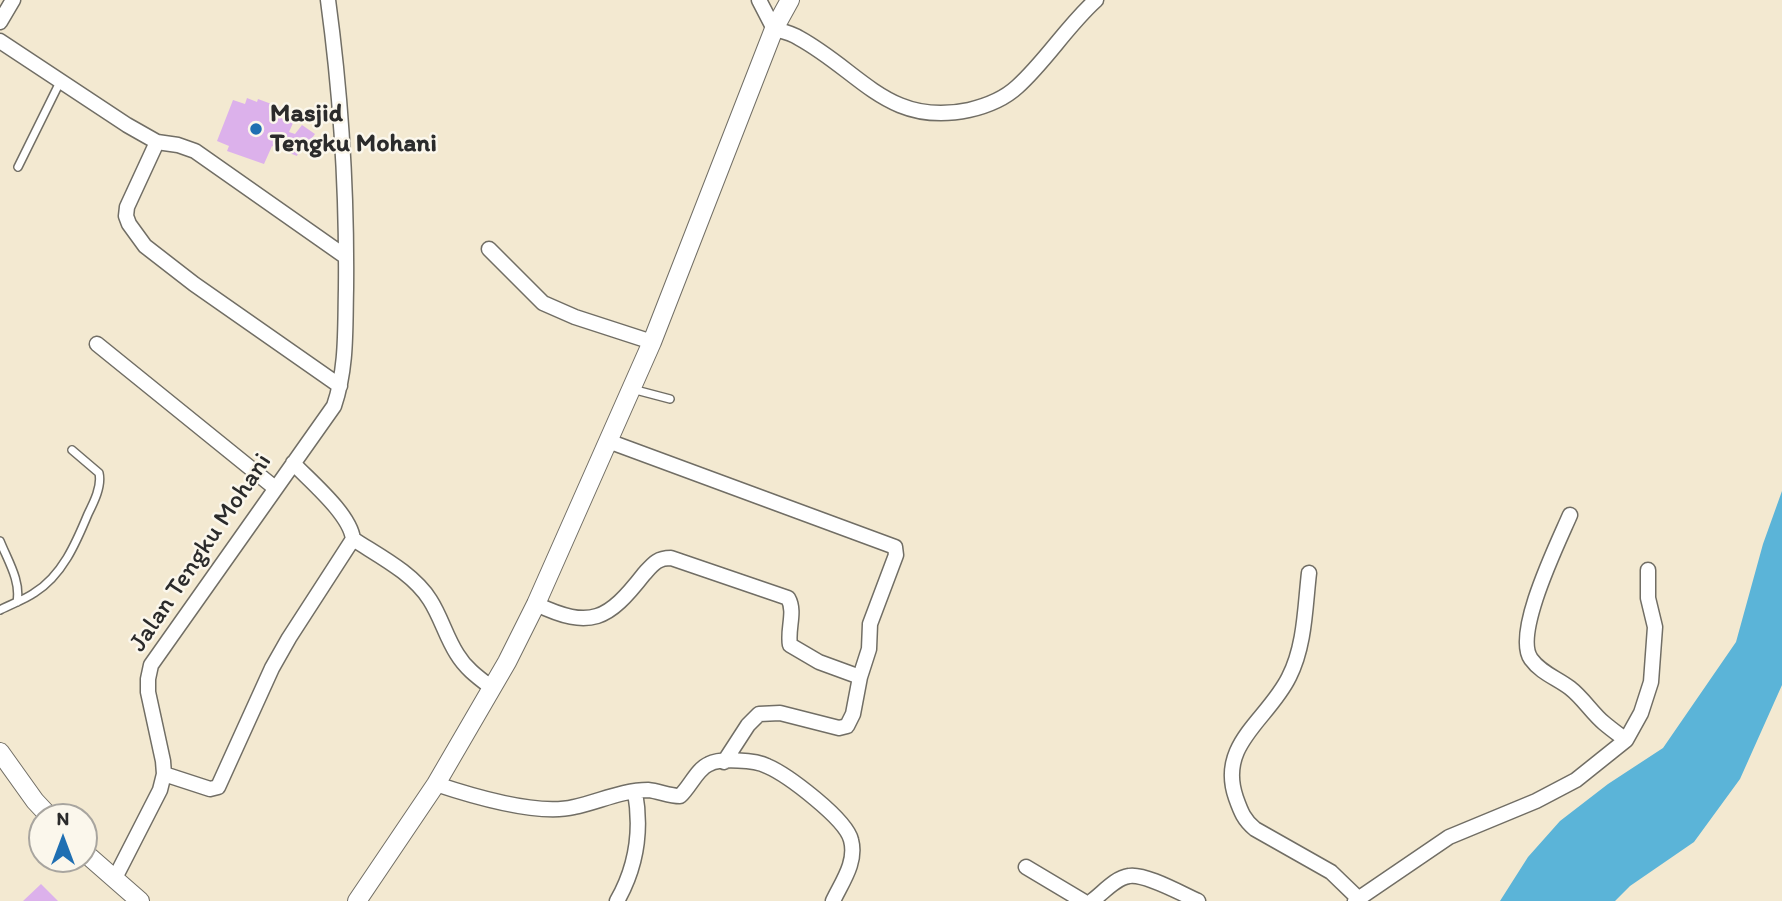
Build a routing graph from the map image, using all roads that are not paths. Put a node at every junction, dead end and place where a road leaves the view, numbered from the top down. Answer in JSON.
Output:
{"nodes":[{"id":1,"x":13,"y":0,"type":"edge"},
{"id":2,"x":328,"y":0,"type":"edge"},
{"id":3,"x":759,"y":0,"type":"edge"},
{"id":4,"x":790,"y":0,"type":"edge"},
{"id":5,"x":1096,"y":0,"type":"edge"},
{"id":6,"x":0,"y":22,"type":"edge"},
{"id":7,"x":774,"y":29,"type":"junction"},
{"id":8,"x":0,"y":41,"type":"edge"},
{"id":9,"x":60,"y":81,"type":"junction"},
{"id":10,"x":157,"y":142,"type":"junction"},
{"id":11,"x":18,"y":167,"type":"dead end"},
{"id":12,"x":489,"y":249,"type":"dead end"},
{"id":13,"x":346,"y":257,"type":"junction"},
{"id":14,"x":652,"y":342,"type":"junction"},
{"id":15,"x":97,"y":344,"type":"dead end"},
{"id":16,"x":340,"y":386,"type":"junction"},
{"id":17,"x":631,"y":388,"type":"junction"},
{"id":18,"x":670,"y":400,"type":"dead end"},
{"id":19,"x":608,"y":441,"type":"junction"},
{"id":20,"x":72,"y":450,"type":"dead end"},
{"id":21,"x":293,"y":463,"type":"junction"},
{"id":22,"x":275,"y":488,"type":"junction"},
{"id":23,"x":1570,"y":516,"type":"dead end"},
{"id":24,"x":353,"y":539,"type":"junction"},
{"id":25,"x":0,"y":541,"type":"edge"},
{"id":26,"x":1648,"y":570,"type":"dead end"},
{"id":27,"x":1309,"y":572,"type":"dead end"},
{"id":28,"x":17,"y":602,"type":"junction"},
{"id":29,"x":536,"y":604,"type":"junction"},
{"id":30,"x":0,"y":610,"type":"edge"},
{"id":31,"x":860,"y":677,"type":"junction"},
{"id":32,"x":492,"y":688,"type":"junction"},
{"id":33,"x":1626,"y":740,"type":"junction"},
{"id":34,"x":0,"y":752,"type":"edge"},
{"id":35,"x":724,"y":762,"type":"junction"},
{"id":36,"x":164,"y":774,"type":"junction"},
{"id":37,"x":436,"y":784,"type":"junction"},
{"id":38,"x":635,"y":792,"type":"junction"},
{"id":39,"x":36,"y":803,"type":"edge"},
{"id":40,"x":98,"y":864,"type":"edge"},
{"id":41,"x":1026,"y":867,"type":"dead end"},
{"id":42,"x":115,"y":878,"type":"junction"},
{"id":43,"x":1357,"y":900,"type":"edge"},
{"id":44,"x":140,"y":901,"type":"edge"},
{"id":45,"x":356,"y":901,"type":"edge"},
{"id":46,"x":617,"y":901,"type":"edge"},
{"id":47,"x":833,"y":901,"type":"edge"},
{"id":48,"x":1083,"y":901,"type":"edge"},
{"id":49,"x":1092,"y":901,"type":"edge"},
{"id":50,"x":1198,"y":901,"type":"edge"}],
"edges":[{"from":1,"to":6,"type":"street"},
{"from":2,"to":13,"type":"street","name":"Jalan Tengku Mohani"},
{"from":3,"to":7,"type":"street"},
{"from":4,"to":7,"type":"street"},
{"from":5,"to":7,"type":"street"},
{"from":7,"to":14,"type":"street"},
{"from":8,"to":9,"type":"street"},
{"from":9,"to":10,"type":"street"},
{"from":9,"to":11,"type":"lane"},
{"from":10,"to":13,"type":"street"},
{"from":10,"to":16,"type":"street"},
{"from":12,"to":14,"type":"street"},
{"from":13,"to":16,"type":"street","name":"Jalan Tengku Mohani"},
{"from":14,"to":17,"type":"street"},
{"from":15,"to":22,"type":"street"},
{"from":16,"to":21,"type":"street","name":"Jalan Tengku Mohani"},
{"from":17,"to":18,"type":"lane"},
{"from":17,"to":19,"type":"street"},
{"from":19,"to":29,"type":"street"},
{"from":19,"to":31,"type":"street"},
{"from":20,"to":28,"type":"lane"},
{"from":21,"to":22,"type":"street","name":"Jalan Tengku Mohani"},
{"from":21,"to":24,"type":"street"},
{"from":22,"to":36,"type":"street","name":"Jalan Tengku Mohani"},
{"from":23,"to":33,"type":"street"},
{"from":24,"to":32,"type":"street"},
{"from":24,"to":36,"type":"street"},
{"from":25,"to":28,"type":"lane"},
{"from":26,"to":33,"type":"street"},
{"from":27,"to":43,"type":"street"},
{"from":28,"to":30,"type":"lane"},
{"from":29,"to":31,"type":"street"},
{"from":29,"to":32,"type":"street"},
{"from":31,"to":35,"type":"street"},
{"from":32,"to":37,"type":"street"},
{"from":33,"to":43,"type":"street"},
{"from":34,"to":39,"type":"street"},
{"from":35,"to":38,"type":"street"},
{"from":35,"to":47,"type":"street"},
{"from":36,"to":42,"type":"street"},
{"from":37,"to":38,"type":"street"},
{"from":37,"to":45,"type":"street"},
{"from":38,"to":46,"type":"street"},
{"from":40,"to":42,"type":"street"},
{"from":41,"to":48,"type":"street"},
{"from":42,"to":44,"type":"street"},
{"from":49,"to":50,"type":"street"}]}
